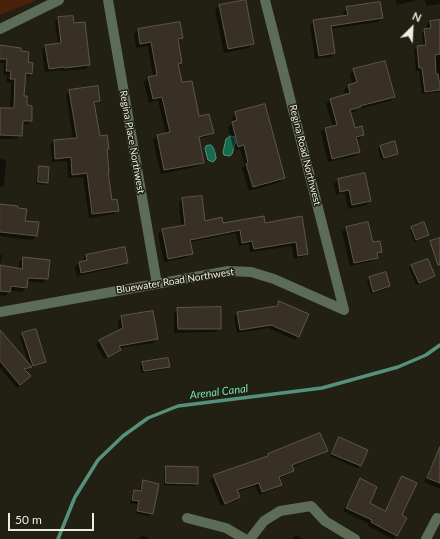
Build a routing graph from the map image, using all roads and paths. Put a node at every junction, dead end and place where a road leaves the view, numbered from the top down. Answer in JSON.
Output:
{"nodes":[{"id":1,"x":59,"y":0,"type":"edge"},
{"id":2,"x":108,"y":0,"type":"edge"},
{"id":3,"x":265,"y":0,"type":"edge"},
{"id":4,"x":0,"y":29,"type":"edge"},
{"id":5,"x":157,"y":284,"type":"junction"},
{"id":6,"x":344,"y":310,"type":"joint"},
{"id":7,"x":0,"y":312,"type":"edge"},
{"id":8,"x":187,"y":518,"type":"dead end"},
{"id":9,"x":438,"y":518,"type":"dead end"},
{"id":10,"x":245,"y":539,"type":"edge"},
{"id":11,"x":250,"y":539,"type":"edge"},
{"id":12,"x":355,"y":539,"type":"edge"},
{"id":13,"x":426,"y":539,"type":"edge"}],
"edges":[{"from":1,"to":4,"type":"street"},
{"from":2,"to":5,"type":"street","name":"Regina Place Northwest"},
{"from":3,"to":6,"type":"street","name":"Regina Road Northwest"},
{"from":5,"to":6,"type":"street","name":"Bluewater Road Northwest"},
{"from":5,"to":7,"type":"street","name":"Bluewater Road Northwest"},
{"from":8,"to":10,"type":"street"},
{"from":9,"to":13,"type":"street"},
{"from":11,"to":12,"type":"street"}]}
